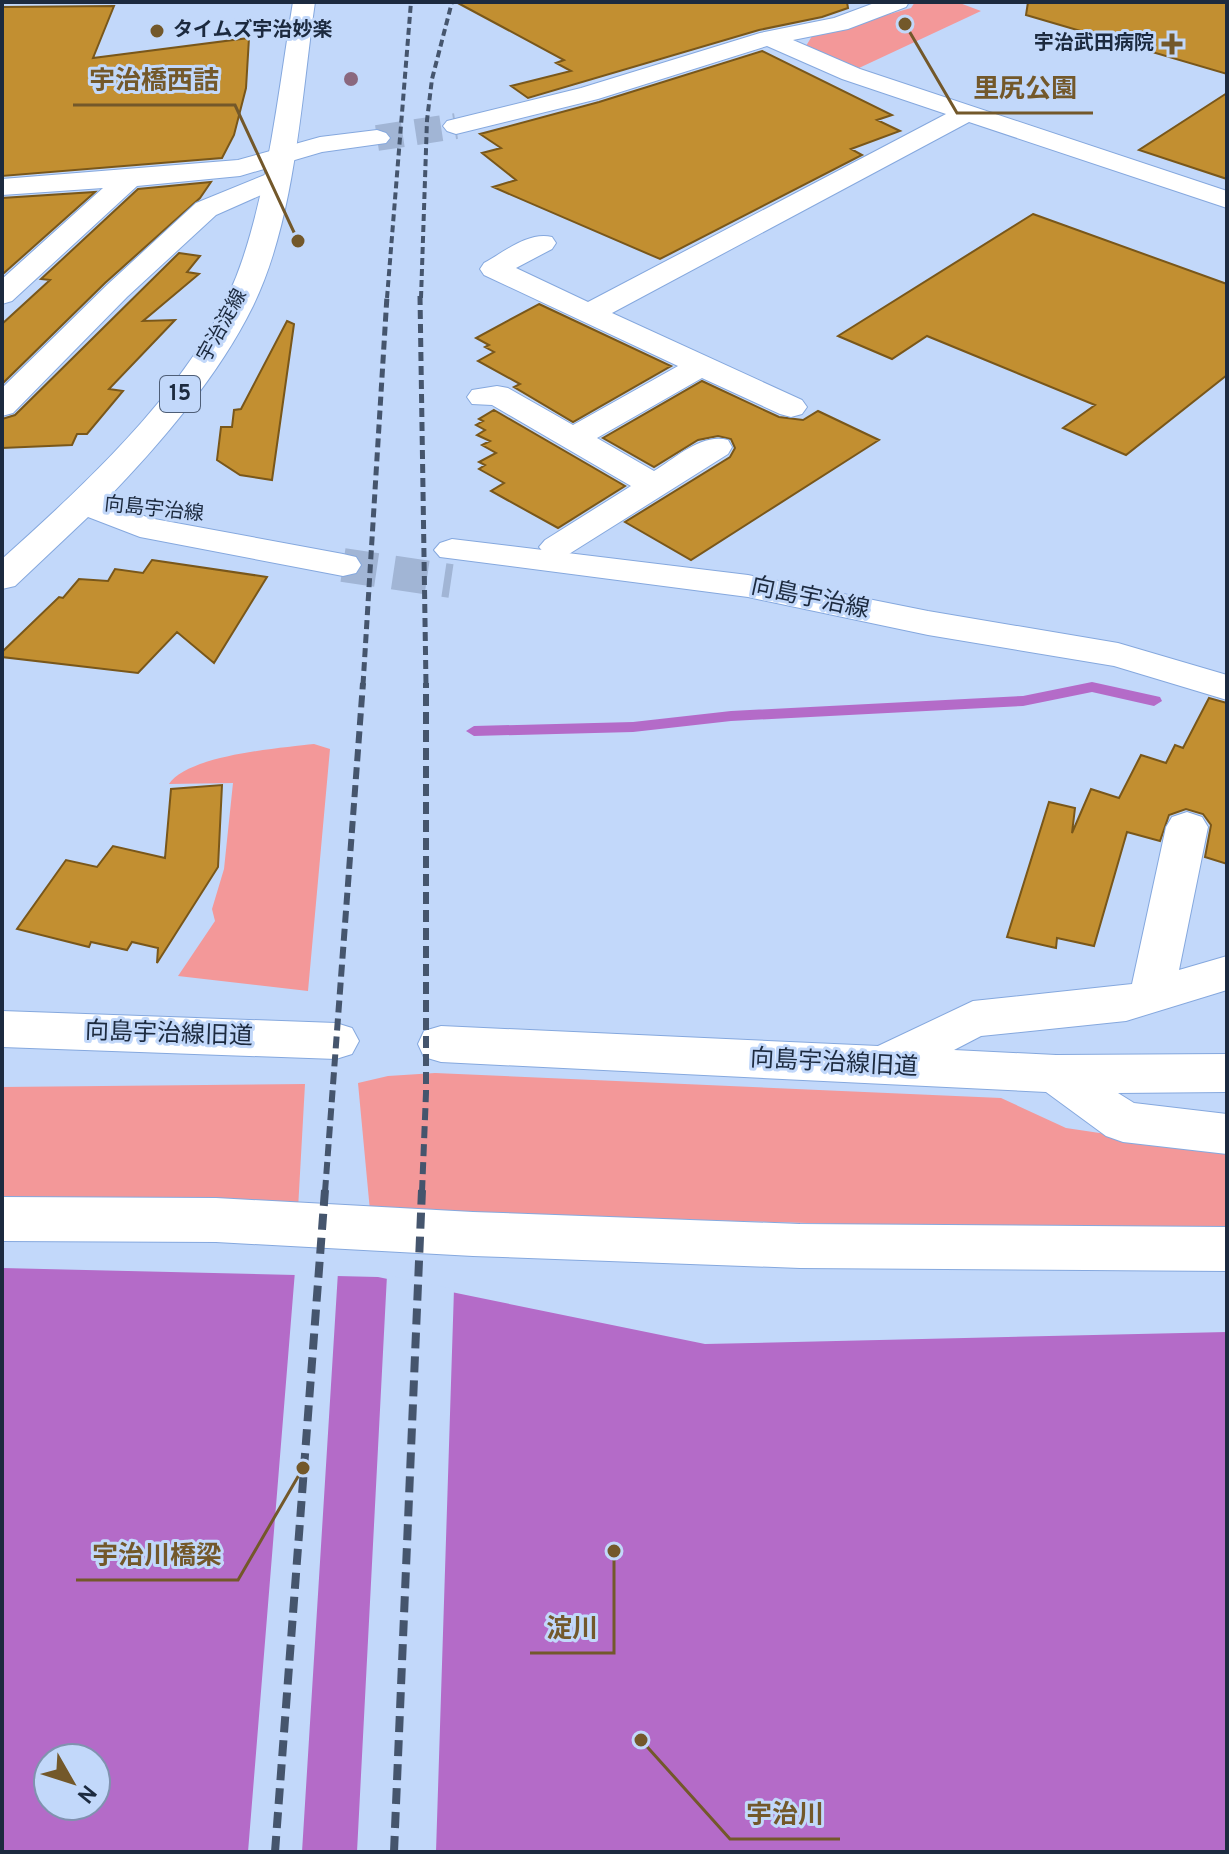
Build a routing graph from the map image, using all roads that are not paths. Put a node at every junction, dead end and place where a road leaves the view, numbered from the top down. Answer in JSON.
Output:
{"nodes":[{"id":1,"x":304,"y":2,"type":"edge"},
{"id":2,"x":898,"y":2,"type":"edge"},
{"id":3,"x":840,"y":24,"type":"junction"},
{"id":4,"x":768,"y":38,"type":"junction"},
{"id":5,"x":967,"y":113,"type":"junction"},
{"id":6,"x":456,"y":126,"type":"tunnel mouth"},
{"id":7,"x":377,"y":138,"type":"tunnel mouth"},
{"id":8,"x":278,"y":168,"type":"junction"},
{"id":9,"x":129,"y":179,"type":"junction"},
{"id":10,"x":2,"y":187,"type":"edge"},
{"id":11,"x":1227,"y":200,"type":"edge"},
{"id":12,"x":542,"y":243,"type":"dead end"},
{"id":13,"x":2,"y":295,"type":"edge"},
{"id":14,"x":587,"y":314,"type":"junction"},
{"id":15,"x":700,"y":366,"type":"junction"},
{"id":16,"x":483,"y":397,"type":"dead end"},
{"id":17,"x":2,"y":406,"type":"edge"},
{"id":18,"x":791,"y":407,"type":"dead end"},
{"id":19,"x":572,"y":439,"type":"junction"},
{"id":20,"x":716,"y":447,"type":"dead end"},
{"id":21,"x":654,"y":485,"type":"junction"},
{"id":22,"x":84,"y":503,"type":"junction"},
{"id":23,"x":557,"y":547,"type":"dead end"},
{"id":24,"x":344,"y":551,"type":"tunnel mouth"},
{"id":25,"x":452,"y":566,"type":"tunnel mouth"},
{"id":26,"x":2,"y":578,"type":"edge"},
{"id":27,"x":1227,"y":688,"type":"edge"},
{"id":28,"x":1187,"y":827,"type":"dead end"},
{"id":29,"x":1227,"y":973,"type":"edge"},
{"id":30,"x":1153,"y":995,"type":"junction"},
{"id":31,"x":2,"y":1029,"type":"edge"},
{"id":32,"x":336,"y":1041,"type":"dead end"},
{"id":33,"x":441,"y":1044,"type":"dead end"},
{"id":34,"x":882,"y":1066,"type":"junction"},
{"id":35,"x":1227,"y":1073,"type":"edge"},
{"id":36,"x":1056,"y":1074,"type":"junction"},
{"id":37,"x":1227,"y":1134,"type":"edge"},
{"id":38,"x":2,"y":1219,"type":"edge"},
{"id":39,"x":1227,"y":1249,"type":"edge"}],
"edges":[{"from":1,"to":8,"type":"street","name":"宇治淀線","number":"15"},
{"from":2,"to":3,"type":"street"},
{"from":3,"to":4,"type":"street"},
{"from":3,"to":4,"type":"street"},
{"from":4,"to":5,"type":"street"},
{"from":4,"to":6,"type":"street"},
{"from":5,"to":11,"type":"street"},
{"from":5,"to":14,"type":"street"},
{"from":7,"to":8,"type":"street"},
{"from":8,"to":9,"type":"street"},
{"from":8,"to":17,"type":"street"},
{"from":8,"to":22,"type":"street","name":"宇治淀線","number":"15"},
{"from":9,"to":10,"type":"street"},
{"from":9,"to":13,"type":"street"},
{"from":12,"to":14,"type":"street"},
{"from":14,"to":15,"type":"street"},
{"from":15,"to":18,"type":"street"},
{"from":15,"to":19,"type":"street"},
{"from":16,"to":19,"type":"street"},
{"from":19,"to":21,"type":"street"},
{"from":20,"to":21,"type":"street"},
{"from":21,"to":23,"type":"street"},
{"from":22,"to":24,"type":"street","name":"向島宇治線"},
{"from":22,"to":26,"type":"street","name":"宇治淀線","number":"15"},
{"from":25,"to":27,"type":"street","name":"向島宇治線"},
{"from":28,"to":30,"type":"street"},
{"from":29,"to":30,"type":"street"},
{"from":30,"to":34,"type":"street"},
{"from":31,"to":32,"type":"street","name":"向島宇治線旧道"},
{"from":33,"to":34,"type":"street","name":"向島宇治線旧道"},
{"from":34,"to":36,"type":"street","name":"向島宇治線旧道"},
{"from":35,"to":36,"type":"street","name":"向島宇治線旧道"},
{"from":36,"to":37,"type":"street"},
{"from":38,"to":39,"type":"street"}]}
